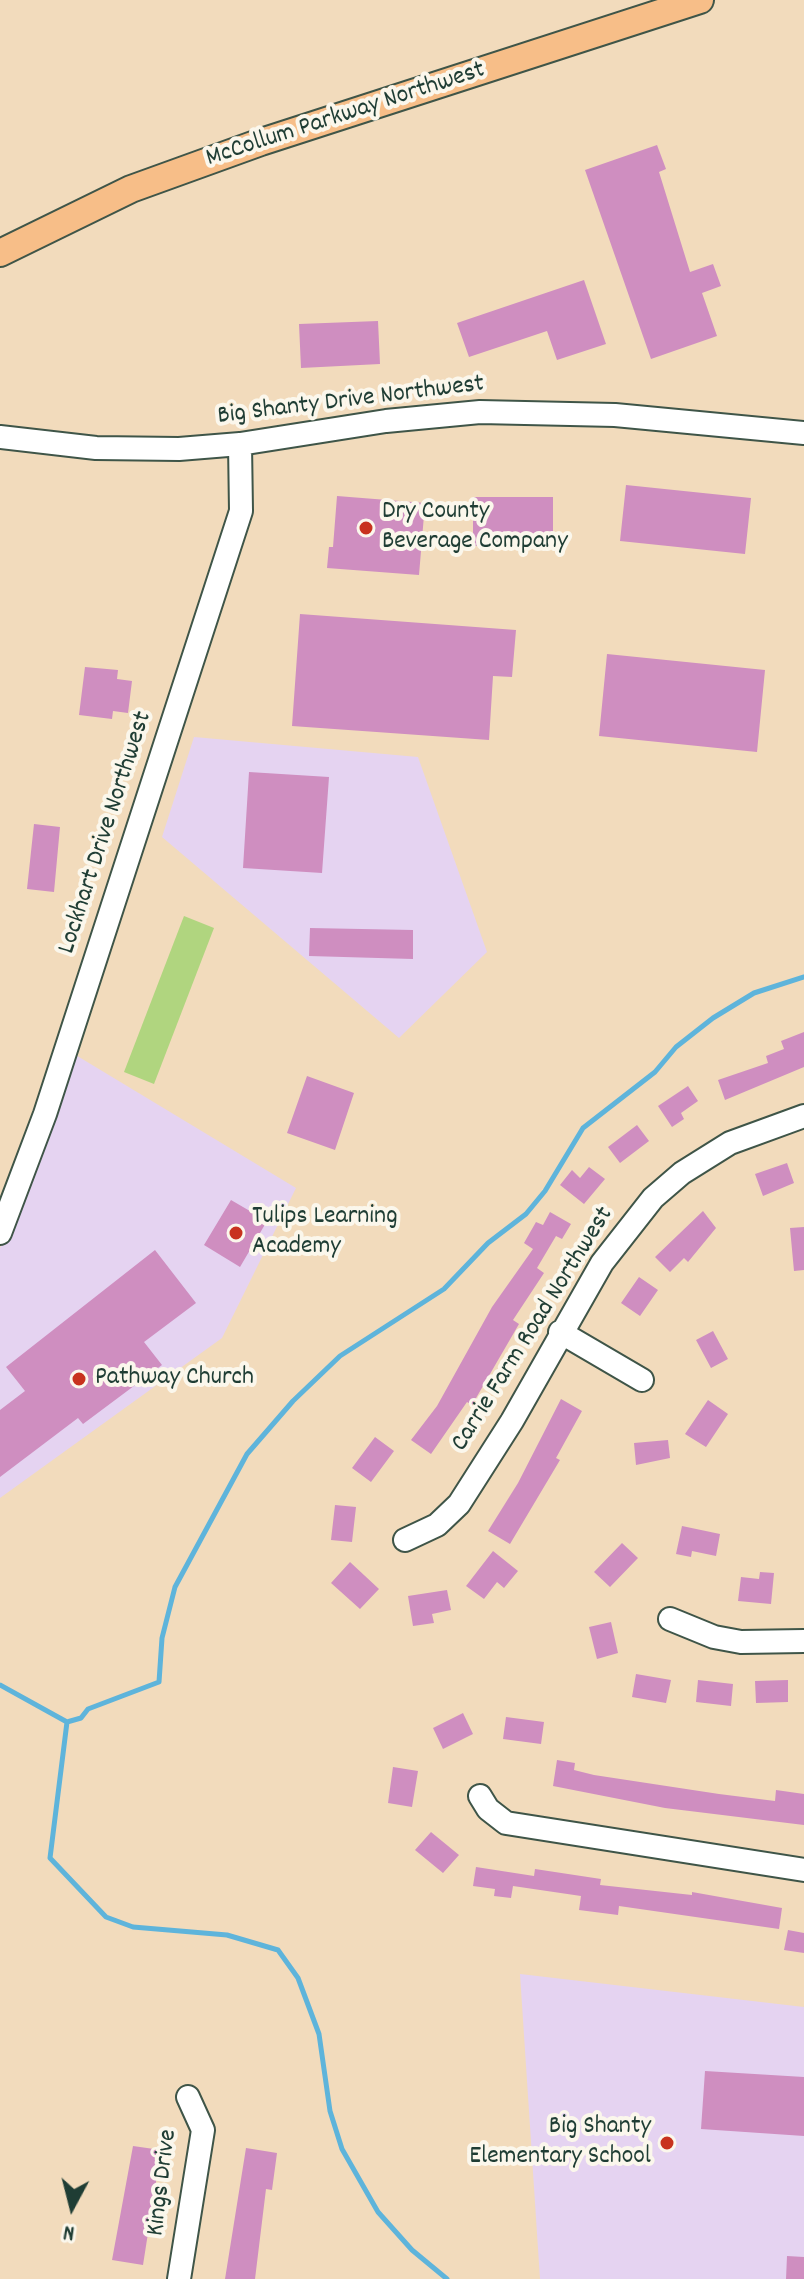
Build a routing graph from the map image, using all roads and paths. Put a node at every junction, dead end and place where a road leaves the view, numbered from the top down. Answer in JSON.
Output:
{"nodes":[{"id":1,"x":700,"y":0,"type":"edge"},
{"id":2,"x":0,"y":253,"type":"edge"},
{"id":3,"x":804,"y":433,"type":"edge"},
{"id":4,"x":0,"y":437,"type":"edge"},
{"id":5,"x":240,"y":444,"type":"junction"},
{"id":6,"x":804,"y":1116,"type":"edge"},
{"id":7,"x":0,"y":1233,"type":"edge"},
{"id":8,"x":560,"y":1332,"type":"junction"},
{"id":9,"x":642,"y":1380,"type":"dead end"},
{"id":10,"x":405,"y":1540,"type":"dead end"},
{"id":11,"x":670,"y":1619,"type":"dead end"},
{"id":12,"x":804,"y":1641,"type":"edge"},
{"id":13,"x":480,"y":1796,"type":"dead end"},
{"id":14,"x":804,"y":1870,"type":"edge"},
{"id":15,"x":188,"y":2097,"type":"dead end"},
{"id":16,"x":179,"y":2279,"type":"edge"}],
"edges":[{"from":1,"to":2,"type":"main road","name":"McCollum Parkway Northwest"},
{"from":3,"to":5,"type":"street","name":"Big Shanty Drive Northwest"},
{"from":4,"to":5,"type":"street","name":"Big Shanty Drive Northwest"},
{"from":5,"to":7,"type":"street","name":"Lockhart Drive Northwest"},
{"from":6,"to":8,"type":"street","name":"Carrie Farm Road Northwest"},
{"from":8,"to":9,"type":"street"},
{"from":8,"to":10,"type":"street","name":"Carrie Farm Road Northwest"},
{"from":11,"to":12,"type":"street"},
{"from":13,"to":14,"type":"street"},
{"from":15,"to":16,"type":"street","name":"Kings Drive"}]}
